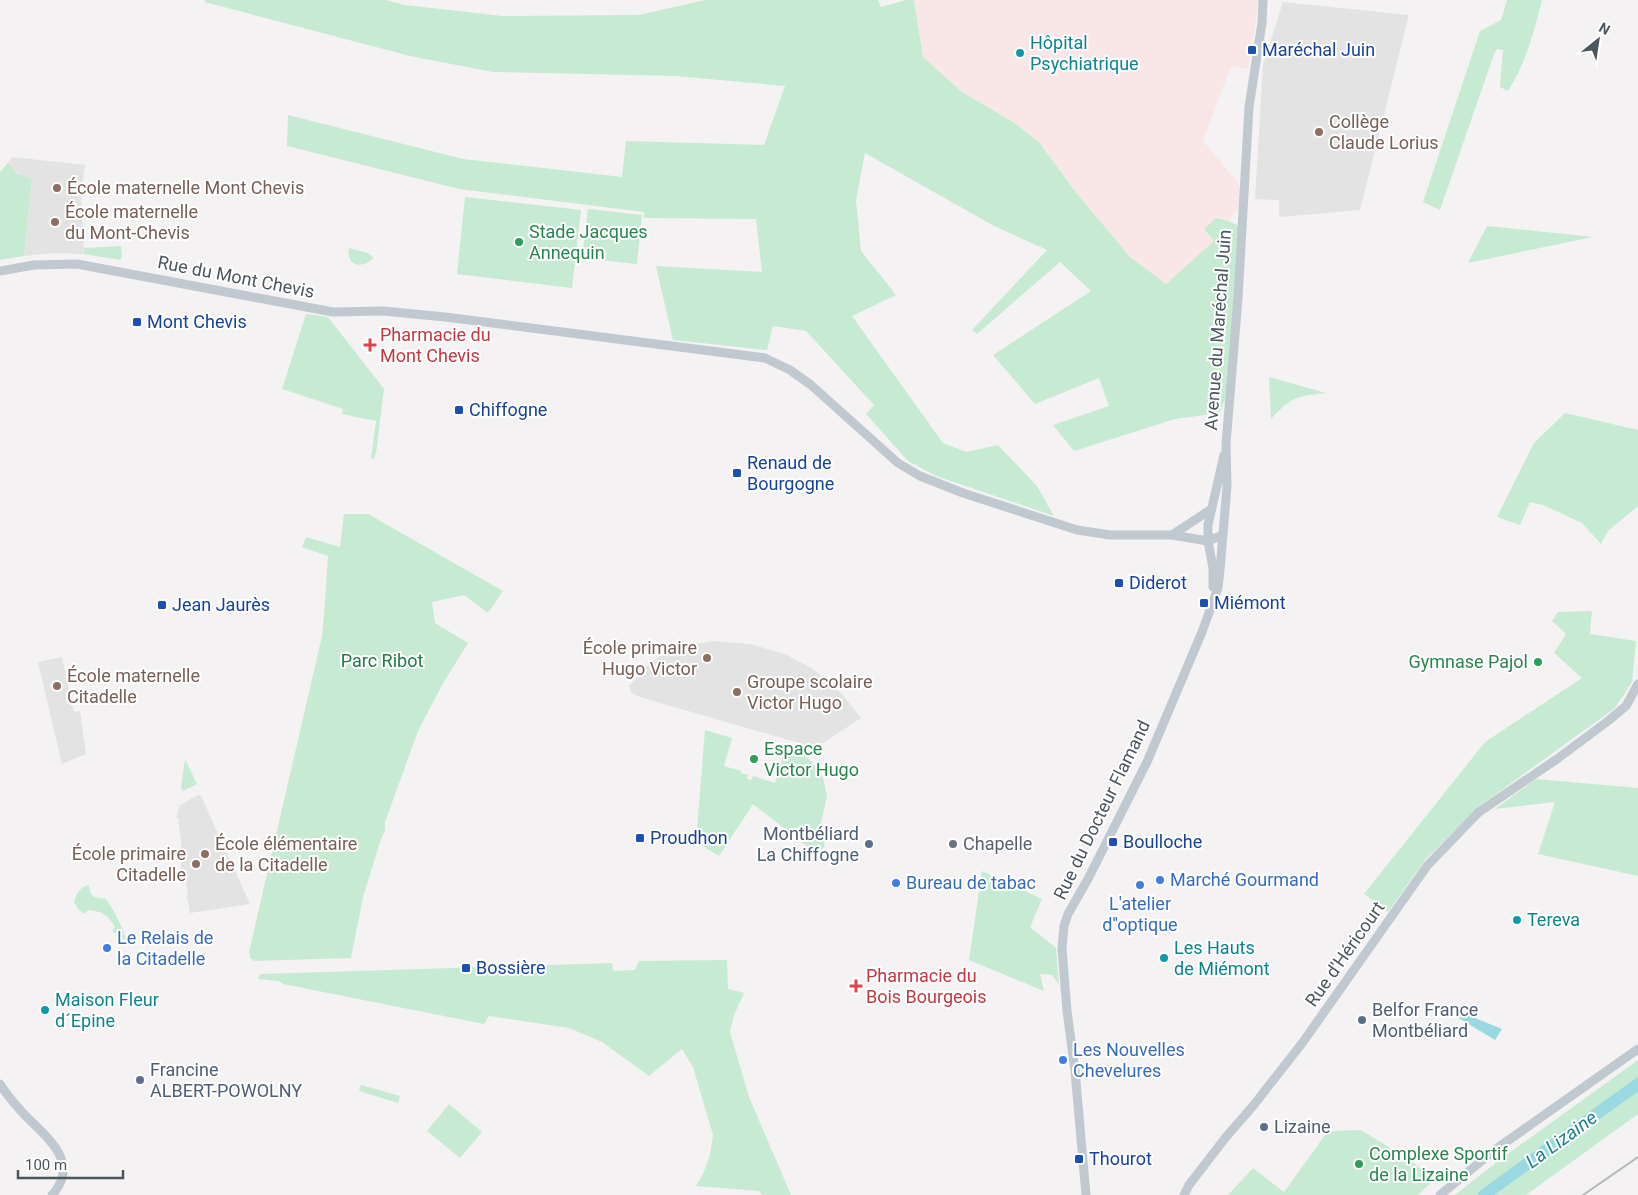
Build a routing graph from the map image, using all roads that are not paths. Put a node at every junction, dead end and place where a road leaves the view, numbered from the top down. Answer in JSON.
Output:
{"nodes":[{"id":1,"x":1263,"y":0,"type":"edge"},
{"id":2,"x":0,"y":271,"type":"edge"},
{"id":3,"x":1226,"y":444,"type":"junction"},
{"id":4,"x":1210,"y":510,"type":"junction"},
{"id":5,"x":1224,"y":520,"type":"junction"},
{"id":6,"x":1172,"y":535,"type":"junction"},
{"id":7,"x":1224,"y":535,"type":"junction"},
{"id":8,"x":1208,"y":541,"type":"junction"},
{"id":9,"x":1210,"y":612,"type":"junction"},
{"id":10,"x":1638,"y":684,"type":"edge"},
{"id":11,"x":1638,"y":1049,"type":"edge"},
{"id":12,"x":0,"y":1084,"type":"edge"},
{"id":13,"x":52,"y":1195,"type":"edge"},
{"id":14,"x":1086,"y":1195,"type":"edge"},
{"id":15,"x":1184,"y":1195,"type":"edge"},
{"id":16,"x":1440,"y":1195,"type":"edge"}],
"edges":[{"from":1,"to":3,"type":"street","name":"Avenue du Maréchal Juin"},
{"from":2,"to":6,"type":"street","name":"Rue du Mont Chevis"},
{"from":3,"to":4,"type":"street","name":"Avenue du Maréchal Juin"},
{"from":3,"to":5,"type":"street","name":"Avenue du Maréchal Juin"},
{"from":4,"to":5,"type":"street"},
{"from":4,"to":6,"type":"street"},
{"from":4,"to":8,"type":"street","name":"Avenue du Maréchal Juin"},
{"from":5,"to":7,"type":"street","name":"Avenue du Maréchal Juin"},
{"from":6,"to":8,"type":"street","name":"Rue du Mont Chevis"},
{"from":7,"to":8,"type":"street"},
{"from":7,"to":9,"type":"street","name":"Avenue du Maréchal Juin"},
{"from":8,"to":9,"type":"street","name":"Avenue du Maréchal Juin"},
{"from":9,"to":14,"type":"street","name":"Rue du Docteur Flamand"},
{"from":10,"to":15,"type":"street","name":"Rue d'Héricourt"},
{"from":11,"to":16,"type":"street"},
{"from":12,"to":13,"type":"street"}]}
